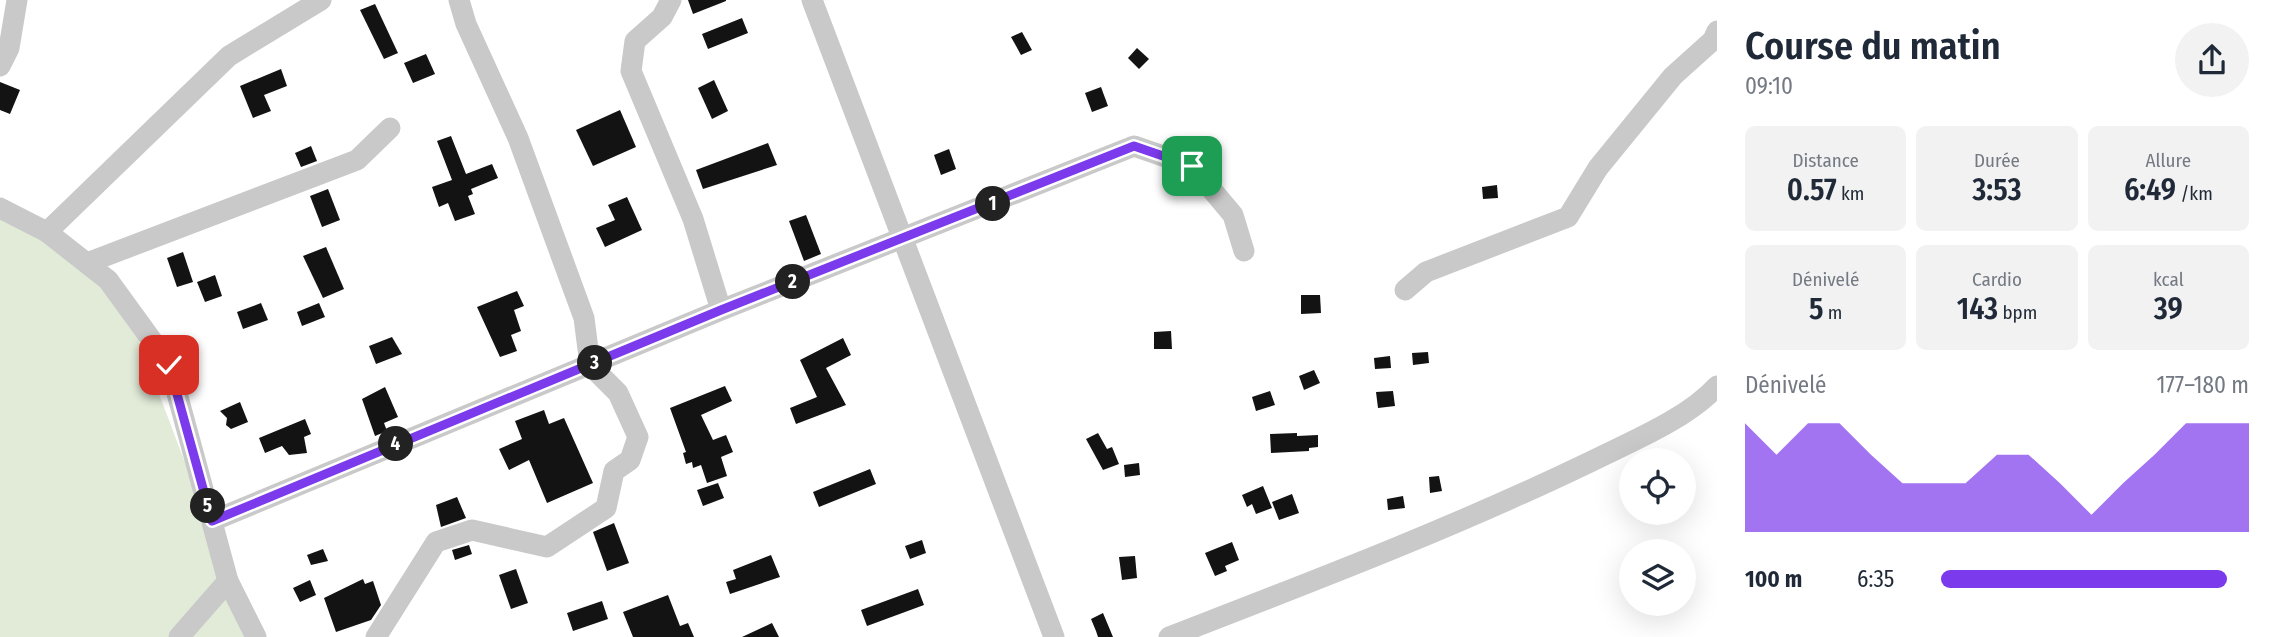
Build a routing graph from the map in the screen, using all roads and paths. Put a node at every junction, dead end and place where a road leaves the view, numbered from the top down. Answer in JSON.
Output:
{"nodes":[{"id":1,"x":321,"y":0,"type":"edge"},
{"id":2,"x":459,"y":0,"type":"edge"},
{"id":3,"x":671,"y":0,"type":"edge"},
{"id":4,"x":812,"y":0,"type":"edge"},
{"id":5,"x":10,"y":9,"type":"edge"},
{"id":6,"x":1717,"y":31,"type":"edge"},
{"id":7,"x":0,"y":66,"type":"edge"},
{"id":8,"x":390,"y":128,"type":"dead end"},
{"id":9,"x":0,"y":208,"type":"edge"},
{"id":10,"x":47,"y":232,"type":"junction"},
{"id":11,"x":903,"y":240,"type":"junction"},
{"id":12,"x":1244,"y":251,"type":"dead end"},
{"id":13,"x":87,"y":263,"type":"junction"},
{"id":14,"x":1405,"y":290,"type":"dead end"},
{"id":15,"x":721,"y":310,"type":"junction"},
{"id":16,"x":590,"y":365,"type":"junction"},
{"id":17,"x":1717,"y":386,"type":"edge"},
{"id":18,"x":212,"y":521,"type":"junction"},
{"id":19,"x":228,"y":580,"type":"junction"},
{"id":20,"x":179,"y":637,"type":"edge"},
{"id":21,"x":256,"y":637,"type":"edge"},
{"id":22,"x":376,"y":637,"type":"edge"},
{"id":23,"x":1054,"y":637,"type":"edge"},
{"id":24,"x":1169,"y":637,"type":"edge"}],
"edges":[{"from":1,"to":10,"type":"street"},
{"from":2,"to":16,"type":"street"},
{"from":3,"to":15,"type":"street"},
{"from":4,"to":11,"type":"street"},
{"from":5,"to":7,"type":"street"},
{"from":6,"to":14,"type":"street"},
{"from":8,"to":13,"type":"street"},
{"from":9,"to":10,"type":"street"},
{"from":10,"to":13,"type":"street"},
{"from":11,"to":12,"type":"street"},
{"from":11,"to":15,"type":"street"},
{"from":11,"to":23,"type":"street"},
{"from":13,"to":18,"type":"street"},
{"from":15,"to":16,"type":"street"},
{"from":16,"to":18,"type":"street"},
{"from":16,"to":22,"type":"street"},
{"from":17,"to":24,"type":"street"},
{"from":18,"to":19,"type":"street"},
{"from":19,"to":20,"type":"street"},
{"from":19,"to":21,"type":"street"}]}
